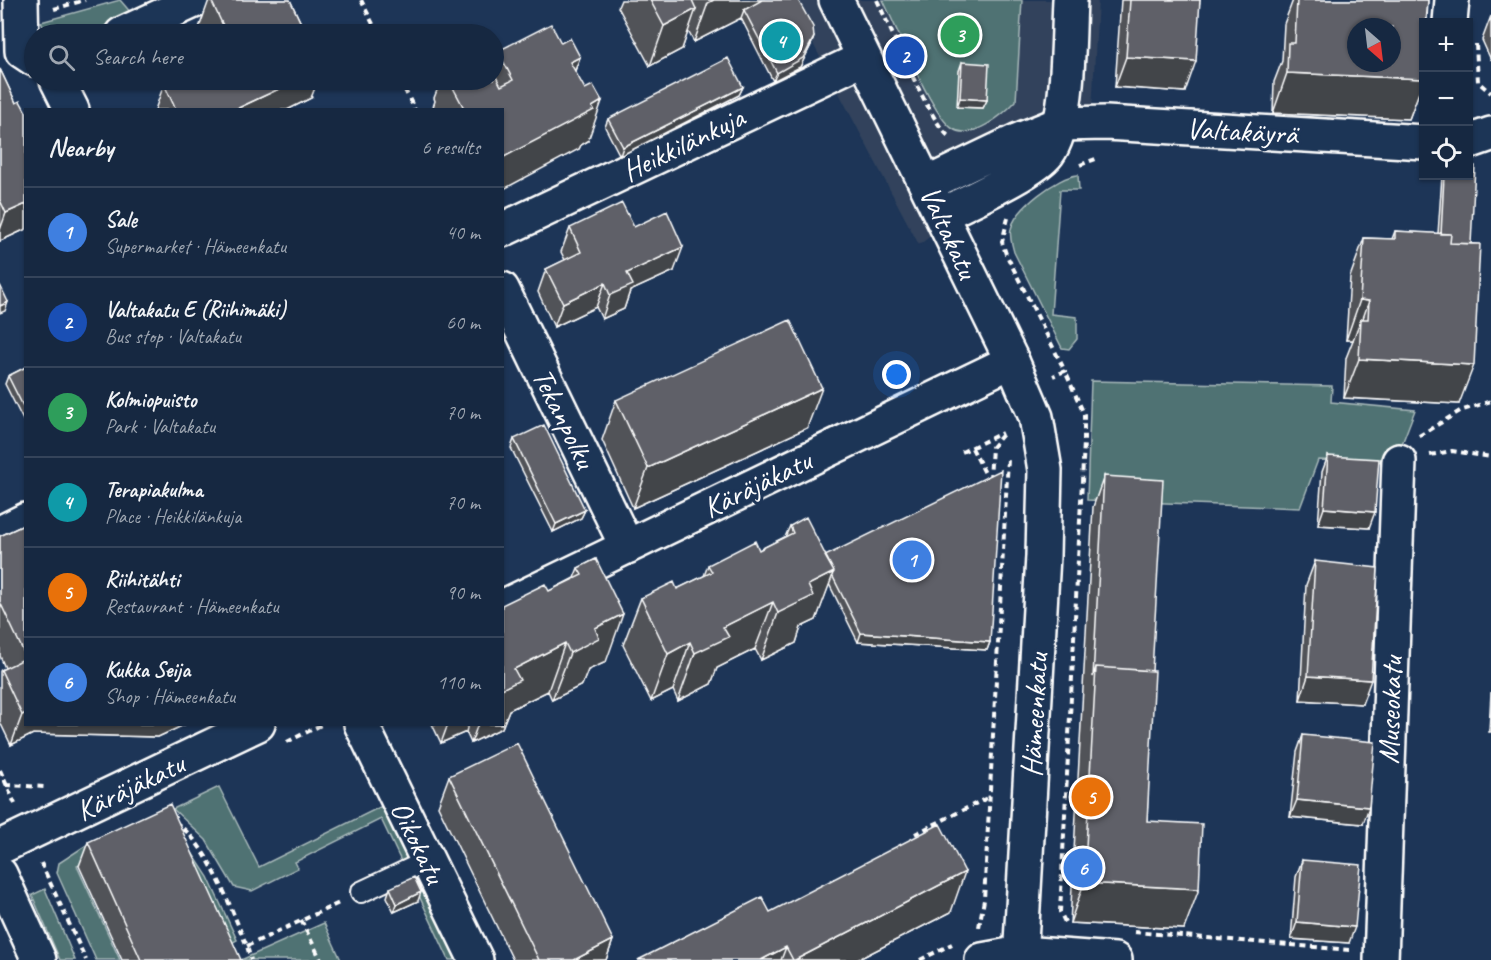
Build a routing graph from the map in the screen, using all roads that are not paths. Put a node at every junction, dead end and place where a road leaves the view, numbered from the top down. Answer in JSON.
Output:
{"nodes":[{"id":1,"x":21,"y":0,"type":"edge"},
{"id":2,"x":196,"y":0,"type":"edge"},
{"id":3,"x":836,"y":0,"type":"edge"},
{"id":4,"x":1070,"y":0,"type":"edge"},
{"id":5,"x":1452,"y":0,"type":"edge"},
{"id":6,"x":1459,"y":18,"type":"edge"},
{"id":7,"x":144,"y":24,"type":"edge"},
{"id":8,"x":19,"y":54,"type":"edge"},
{"id":9,"x":864,"y":58,"type":"junction"},
{"id":10,"x":62,"y":90,"type":"edge"},
{"id":11,"x":71,"y":108,"type":"edge"},
{"id":12,"x":1059,"y":124,"type":"junction"},
{"id":13,"x":1491,"y":134,"type":"edge"},
{"id":14,"x":1473,"y":140,"type":"edge"},
{"id":15,"x":1419,"y":142,"type":"edge"},
{"id":16,"x":927,"y":184,"type":"junction"},
{"id":17,"x":941,"y":215,"type":"junction"},
{"id":18,"x":504,"y":229,"type":"edge"},
{"id":19,"x":504,"y":293,"type":"edge"},
{"id":20,"x":1018,"y":375,"type":"junction"},
{"id":21,"x":1399,"y":460,"type":"road end"},
{"id":22,"x":1045,"y":470,"type":"joint"},
{"id":23,"x":24,"y":521,"type":"edge"},
{"id":24,"x":0,"y":533,"type":"edge"},
{"id":25,"x":627,"y":547,"type":"junction"},
{"id":26,"x":504,"y":606,"type":"edge"},
{"id":27,"x":254,"y":726,"type":"edge"},
{"id":28,"x":362,"y":726,"type":"edge"},
{"id":29,"x":0,"y":847,"type":"edge"},
{"id":30,"x":427,"y":861,"type":"junction"},
{"id":31,"x":0,"y":874,"type":"edge"},
{"id":32,"x":361,"y":892,"type":"road end"},
{"id":33,"x":973,"y":944,"type":"edge"},
{"id":34,"x":1119,"y":945,"type":"edge"},
{"id":35,"x":1381,"y":956,"type":"edge"},
{"id":36,"x":1020,"y":957,"type":"edge"},
{"id":37,"x":39,"y":960,"type":"edge"},
{"id":38,"x":476,"y":960,"type":"edge"}],
"edges":[{"from":1,"to":8,"type":"street"},
{"from":2,"to":7,"type":"street"},
{"from":3,"to":9,"type":"street","name":"Valtakatu"},
{"from":4,"to":12,"type":"street"},
{"from":5,"to":6,"type":"street"},
{"from":9,"to":16,"type":"street","name":"Valtakatu"},
{"from":9,"to":18,"type":"street","name":"Heikkilänkuja"},
{"from":10,"to":11,"type":"street"},
{"from":12,"to":15,"type":"street","name":"Valtakäyrä"},
{"from":12,"to":16,"type":"street"},
{"from":12,"to":17,"type":"street"},
{"from":13,"to":14,"type":"street"},
{"from":16,"to":17,"type":"street","name":"Valtakatu"},
{"from":17,"to":20,"type":"street","name":"Valtakatu"},
{"from":19,"to":25,"type":"street","name":"Tekanpolku"},
{"from":20,"to":22,"type":"street","name":"Valtakatu"},
{"from":20,"to":25,"type":"street","name":"Käräjäkatu"},
{"from":21,"to":35,"type":"street","name":"Museokatu"},
{"from":22,"to":36,"type":"street","name":"Hämeenkatu"},
{"from":23,"to":24,"type":"street"},
{"from":25,"to":26,"type":"street","name":"Käräjäkatu"},
{"from":27,"to":29,"type":"street","name":"Käräjäkatu"},
{"from":28,"to":30,"type":"street","name":"Oikokatu"},
{"from":30,"to":32,"type":"lane"},
{"from":30,"to":38,"type":"street","name":"Oikokatu"},
{"from":31,"to":37,"type":"street"},
{"from":33,"to":36,"type":"street"},
{"from":34,"to":36,"type":"street"}]}
